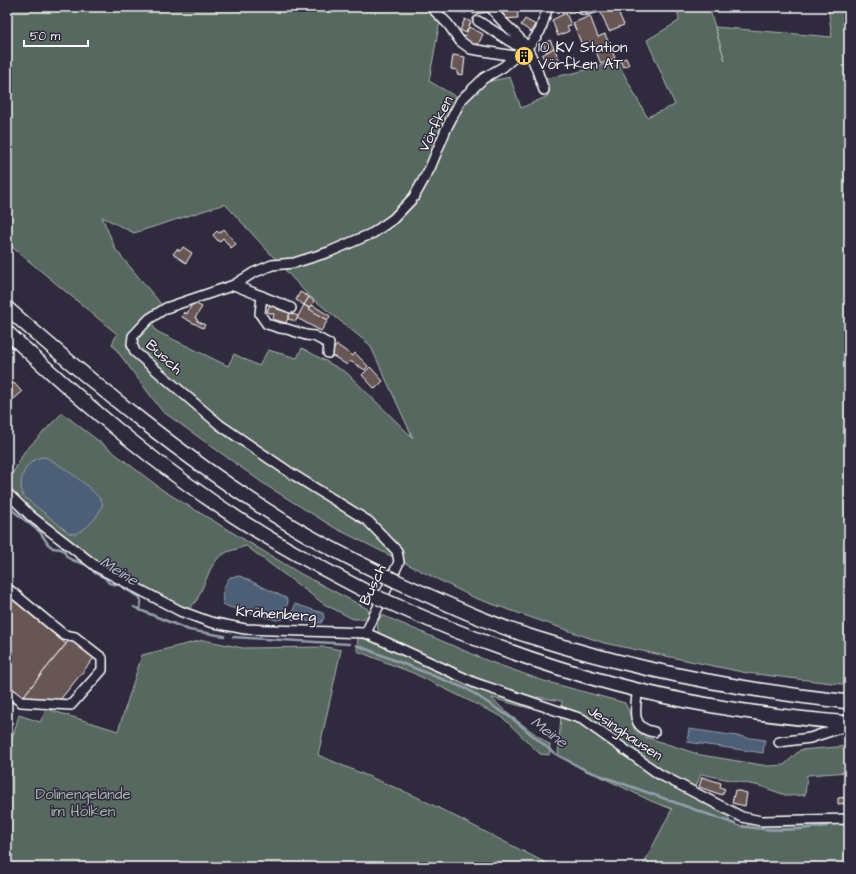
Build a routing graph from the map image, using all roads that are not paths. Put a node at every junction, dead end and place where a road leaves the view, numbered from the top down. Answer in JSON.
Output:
{"nodes":[{"id":1,"x":431,"y":7,"type":"edge"},
{"id":2,"x":491,"y":7,"type":"edge"},
{"id":3,"x":548,"y":7,"type":"edge"},
{"id":4,"x":578,"y":7,"type":"edge"},
{"id":5,"x":597,"y":7,"type":"edge"},
{"id":6,"x":478,"y":21,"type":"dead end"},
{"id":7,"x":525,"y":48,"type":"junction"},
{"id":8,"x":515,"y":56,"type":"junction"},
{"id":9,"x":544,"y":90,"type":"dead end"},
{"id":10,"x":430,"y":168,"type":"joint"},
{"id":11,"x":234,"y":285,"type":"junction"},
{"id":12,"x":262,"y":296,"type":"junction"},
{"id":13,"x":7,"y":308,"type":"edge"},
{"id":14,"x":291,"y":308,"type":"dead end"},
{"id":15,"x":7,"y":332,"type":"edge"},
{"id":16,"x":328,"y":353,"type":"dead end"},
{"id":17,"x":7,"y":492,"type":"edge"},
{"id":18,"x":7,"y":588,"type":"edge"},
{"id":19,"x":366,"y":633,"type":"junction"},
{"id":20,"x":638,"y":690,"type":"junction"},
{"id":21,"x":7,"y":691,"type":"edge"},
{"id":22,"x":849,"y":702,"type":"edge"},
{"id":23,"x":849,"y":724,"type":"edge"},
{"id":24,"x":654,"y":732,"type":"dead end"},
{"id":25,"x":779,"y":742,"type":"dead end"},
{"id":26,"x":849,"y":819,"type":"edge"}],
"edges":[{"from":1,"to":8,"type":"street"},
{"from":2,"to":7,"type":"street"},
{"from":3,"to":7,"type":"street","name":"Vörfken"},
{"from":4,"to":5,"type":"street"},
{"from":6,"to":7,"type":"street"},
{"from":7,"to":8,"type":"street","name":"Vörfken"},
{"from":7,"to":9,"type":"street"},
{"from":8,"to":10,"type":"street","name":"Vörfken"},
{"from":10,"to":11,"type":"street","name":"Busch"},
{"from":11,"to":12,"type":"street"},
{"from":11,"to":19,"type":"street","name":"Busch"},
{"from":12,"to":14,"type":"street"},
{"from":12,"to":16,"type":"street"},
{"from":13,"to":22,"type":"highway"},
{"from":15,"to":20,"type":"highway"},
{"from":17,"to":19,"type":"street","name":"Krähenberg"},
{"from":18,"to":21,"type":"street"},
{"from":19,"to":26,"type":"street","name":"Jesinghausen"},
{"from":20,"to":23,"type":"highway"},
{"from":20,"to":24,"type":"street"},
{"from":23,"to":25,"type":"street"}]}
